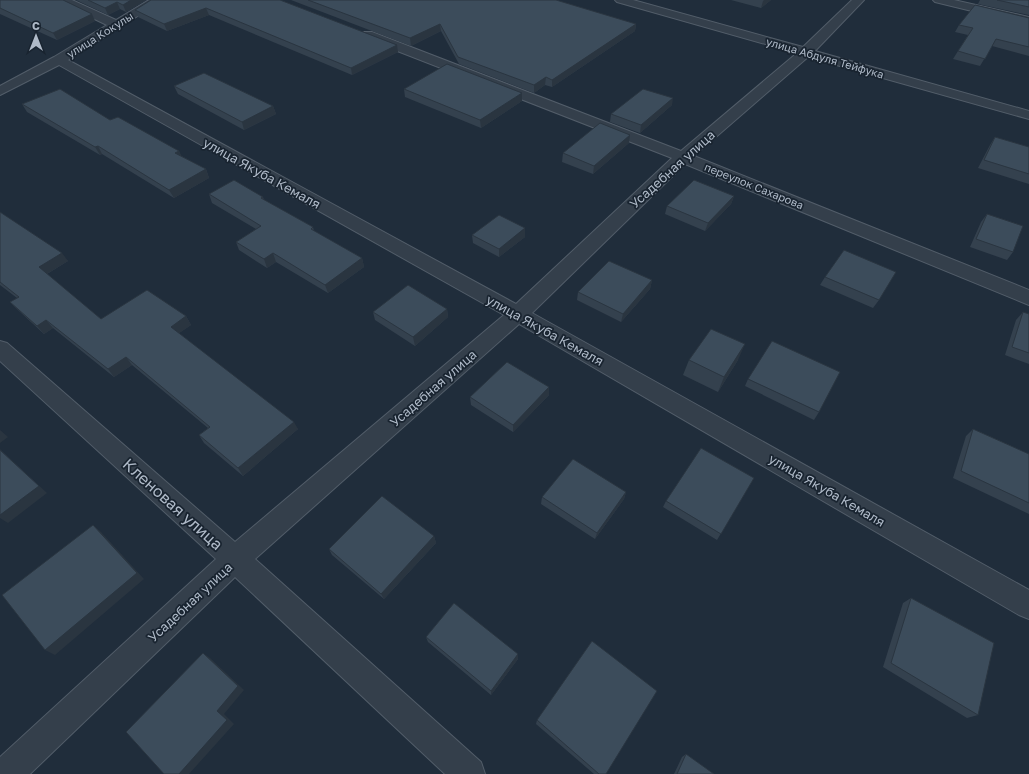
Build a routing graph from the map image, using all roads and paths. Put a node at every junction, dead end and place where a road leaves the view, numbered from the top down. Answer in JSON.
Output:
{"nodes":[{"id":1,"x":63,"y":0,"type":"edge"},
{"id":2,"x":157,"y":0,"type":"edge"},
{"id":3,"x":621,"y":0,"type":"edge"},
{"id":4,"x":858,"y":0,"type":"edge"},
{"id":5,"x":938,"y":0,"type":"edge"},
{"id":6,"x":1029,"y":21,"type":"edge"},
{"id":7,"x":116,"y":25,"type":"junction"},
{"id":8,"x":351,"y":29,"type":"edge"},
{"id":9,"x":805,"y":53,"type":"junction"},
{"id":10,"x":59,"y":60,"type":"junction"},
{"id":11,"x":0,"y":91,"type":"edge"},
{"id":12,"x":1029,"y":115,"type":"edge"},
{"id":13,"x":683,"y":157,"type":"junction"},
{"id":14,"x":1029,"y":298,"type":"edge"},
{"id":15,"x":518,"y":314,"type":"junction"},
{"id":16,"x":0,"y":349,"type":"edge"},
{"id":17,"x":235,"y":559,"type":"junction"},
{"id":18,"x":1029,"y":605,"type":"edge"},
{"id":19,"x":6,"y":774,"type":"edge"},
{"id":20,"x":469,"y":774,"type":"edge"}],
"edges":[{"from":1,"to":7,"type":"street"},
{"from":2,"to":7,"type":"street","name":"улица Кокулы"},
{"from":3,"to":9,"type":"street","name":"улица Абдуля Тейфука"},
{"from":4,"to":9,"type":"street","name":"Усадебная улица"},
{"from":5,"to":6,"type":"street"},
{"from":7,"to":10,"type":"street","name":"улица Кокулы"},
{"from":8,"to":13,"type":"street","name":"переулок Сахарова"},
{"from":9,"to":12,"type":"street","name":"улица Абдуля Тейфука"},
{"from":9,"to":13,"type":"street","name":"Усадебная улица"},
{"from":10,"to":11,"type":"street","name":"улица Кокулы"},
{"from":10,"to":15,"type":"street","name":"улица Якуба Кемаля"},
{"from":13,"to":14,"type":"street","name":"переулок Сахарова"},
{"from":13,"to":15,"type":"street","name":"Усадебная улица"},
{"from":15,"to":17,"type":"street","name":"Усадебная улица"},
{"from":15,"to":18,"type":"street","name":"улица Якуба Кемаля"},
{"from":16,"to":17,"type":"street","name":"Кленовая улица"},
{"from":17,"to":19,"type":"street","name":"Усадебная улица"},
{"from":17,"to":20,"type":"street","name":"Кленовая улица"}]}
